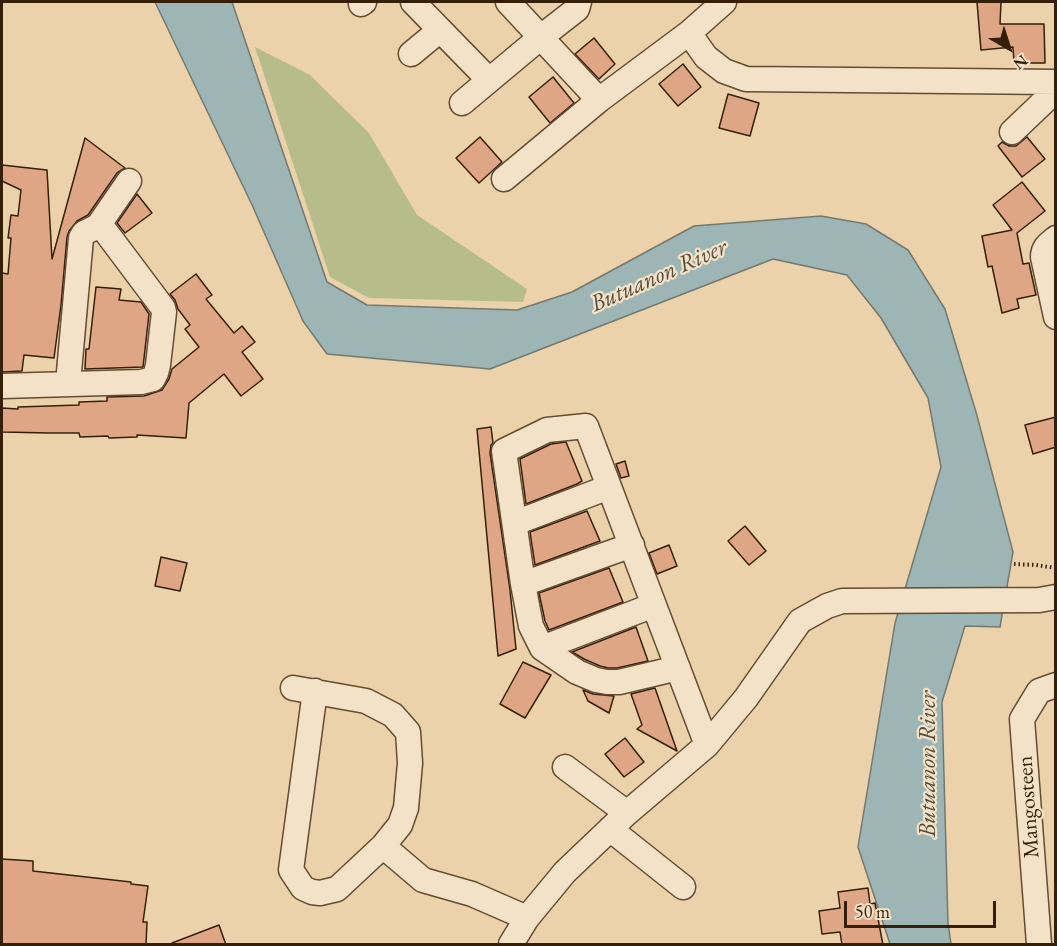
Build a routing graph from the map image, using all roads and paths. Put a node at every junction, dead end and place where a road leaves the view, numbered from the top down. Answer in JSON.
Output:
{"nodes":[{"id":1,"x":413,"y":2,"type":"edge"},
{"id":2,"x":508,"y":2,"type":"edge"},
{"id":3,"x":579,"y":2,"type":"edge"},
{"id":4,"x":724,"y":2,"type":"edge"},
{"id":5,"x":440,"y":30,"type":"junction"},
{"id":6,"x":689,"y":33,"type":"junction"},
{"id":7,"x":541,"y":37,"type":"junction"},
{"id":8,"x":411,"y":54,"type":"dead end"},
{"id":9,"x":489,"y":80,"type":"junction"},
{"id":10,"x":1056,"y":82,"type":"edge"},
{"id":11,"x":1056,"y":90,"type":"edge"},
{"id":12,"x":599,"y":99,"type":"junction"},
{"id":13,"x":462,"y":103,"type":"dead end"},
{"id":14,"x":1012,"y":132,"type":"dead end"},
{"id":15,"x":504,"y":178,"type":"dead end"},
{"id":16,"x":129,"y":181,"type":"dead end"},
{"id":17,"x":98,"y":226,"type":"junction"},
{"id":18,"x":1056,"y":238,"type":"edge"},
{"id":19,"x":1056,"y":317,"type":"edge"},
{"id":20,"x":68,"y":383,"type":"junction"},
{"id":21,"x":2,"y":386,"type":"edge"},
{"id":22,"x":609,"y":487,"type":"junction"},
{"id":23,"x":514,"y":523,"type":"junction"},
{"id":24,"x":632,"y":545,"type":"junction"},
{"id":25,"x":1014,"y":564,"type":"dead end"},
{"id":26,"x":1056,"y":568,"type":"edge"},
{"id":27,"x":523,"y":584,"type":"junction"},
{"id":28,"x":1047,"y":598,"type":"edge"},
{"id":29,"x":654,"y":605,"type":"junction"},
{"id":30,"x":542,"y":648,"type":"junction"},
{"id":31,"x":678,"y":668,"type":"junction"},
{"id":32,"x":1056,"y":685,"type":"edge"},
{"id":33,"x":707,"y":745,"type":"junction"},
{"id":34,"x":565,"y":767,"type":"dead end"},
{"id":35,"x":618,"y":821,"type":"junction"},
{"id":36,"x":383,"y":846,"type":"junction"},
{"id":37,"x":684,"y":887,"type":"dead end"},
{"id":38,"x":527,"y":918,"type":"junction"},
{"id":39,"x":511,"y":945,"type":"edge"},
{"id":40,"x":1039,"y":945,"type":"edge"}],
"edges":[{"from":1,"to":5,"type":"street"},
{"from":2,"to":7,"type":"street"},
{"from":3,"to":7,"type":"street"},
{"from":4,"to":6,"type":"street"},
{"from":5,"to":8,"type":"street"},
{"from":5,"to":9,"type":"street"},
{"from":6,"to":10,"type":"street"},
{"from":6,"to":12,"type":"street"},
{"from":7,"to":9,"type":"street"},
{"from":7,"to":12,"type":"street"},
{"from":9,"to":13,"type":"street"},
{"from":11,"to":14,"type":"street"},
{"from":12,"to":15,"type":"street"},
{"from":16,"to":17,"type":"street"},
{"from":17,"to":20,"type":"street"},
{"from":17,"to":20,"type":"street"},
{"from":18,"to":19,"type":"street"},
{"from":20,"to":21,"type":"street"},
{"from":22,"to":23,"type":"street"},
{"from":22,"to":23,"type":"street"},
{"from":22,"to":24,"type":"street"},
{"from":23,"to":27,"type":"street"},
{"from":24,"to":27,"type":"street"},
{"from":24,"to":29,"type":"street"},
{"from":25,"to":26,"type":"path"},
{"from":27,"to":30,"type":"street"},
{"from":28,"to":33,"type":"street"},
{"from":29,"to":30,"type":"street"},
{"from":29,"to":31,"type":"street"},
{"from":30,"to":31,"type":"street"},
{"from":31,"to":33,"type":"street"},
{"from":32,"to":40,"type":"street","name":"Mangosteen"},
{"from":33,"to":35,"type":"street"},
{"from":34,"to":35,"type":"street"},
{"from":35,"to":37,"type":"street"},
{"from":35,"to":38,"type":"street"},
{"from":36,"to":36,"type":"street"},
{"from":36,"to":38,"type":"street"},
{"from":38,"to":39,"type":"street"}]}
